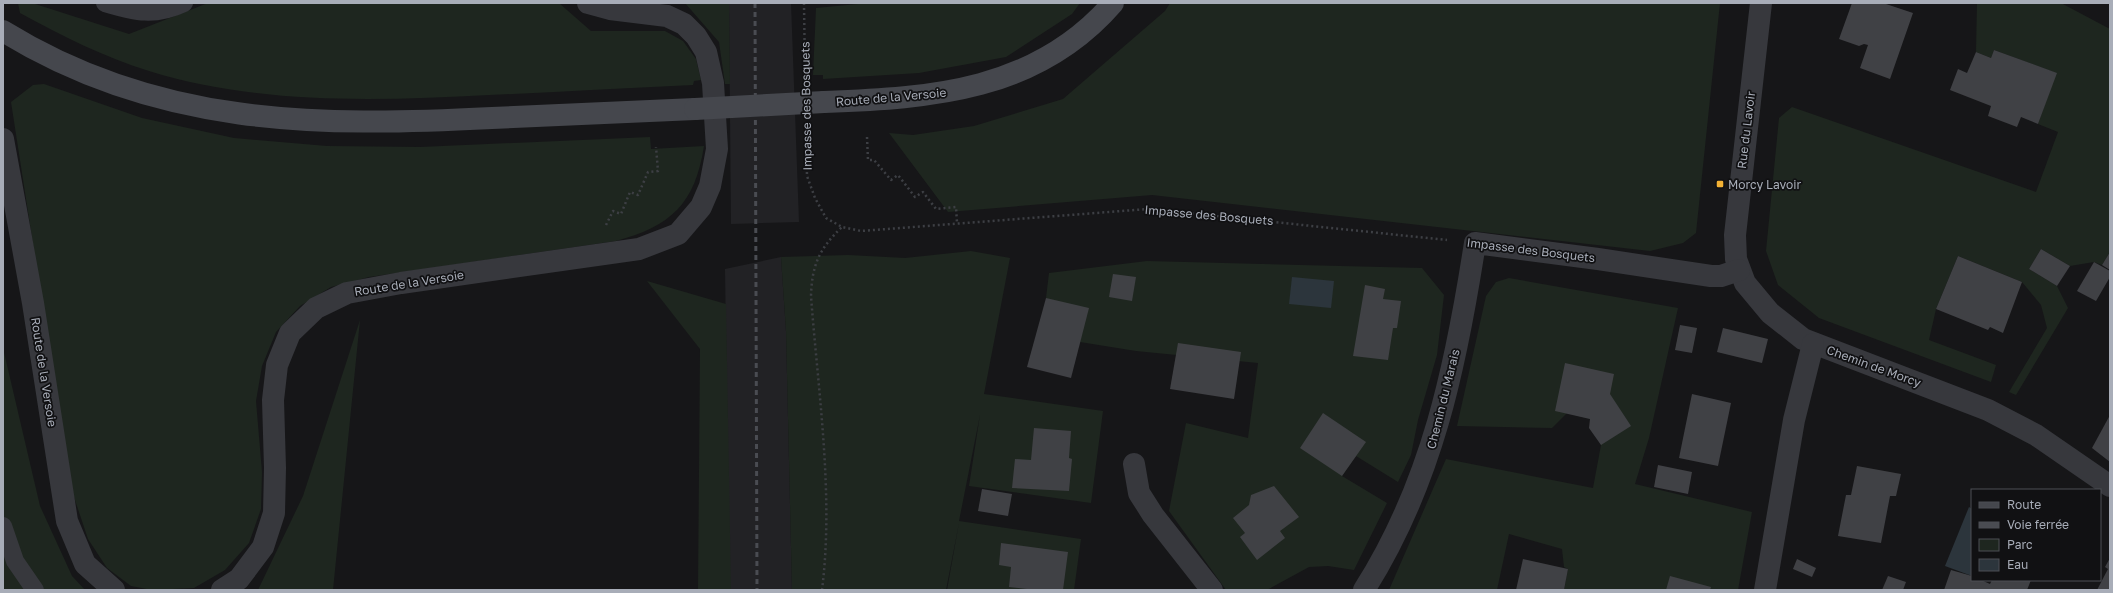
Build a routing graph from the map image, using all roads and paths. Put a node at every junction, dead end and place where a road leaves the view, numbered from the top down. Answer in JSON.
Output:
{"nodes":[{"id":1,"x":105,"y":3,"type":"edge"},
{"id":2,"x":184,"y":3,"type":"edge"},
{"id":3,"x":588,"y":3,"type":"edge"},
{"id":4,"x":804,"y":3,"type":"edge"},
{"id":5,"x":1113,"y":3,"type":"edge"},
{"id":6,"x":1761,"y":3,"type":"edge"},
{"id":7,"x":5,"y":36,"type":"edge"},
{"id":8,"x":805,"y":82,"type":"dead end"},
{"id":9,"x":806,"y":129,"type":"dead end"},
{"id":10,"x":867,"y":137,"type":"dead end"},
{"id":11,"x":3,"y":139,"type":"edge"},
{"id":12,"x":656,"y":147,"type":"dead end"},
{"id":13,"x":957,"y":223,"type":"junction"},
{"id":14,"x":842,"y":227,"type":"junction"},
{"id":15,"x":605,"y":229,"type":"dead end"},
{"id":16,"x":1475,"y":243,"type":"junction"},
{"id":17,"x":1740,"y":270,"type":"junction"},
{"id":18,"x":1813,"y":344,"type":"junction"},
{"id":19,"x":1134,"y":464,"type":"dead end"},
{"id":20,"x":2110,"y":486,"type":"edge"},
{"id":21,"x":3,"y":526,"type":"edge"},
{"id":22,"x":35,"y":590,"type":"edge"},
{"id":23,"x":114,"y":590,"type":"edge"},
{"id":24,"x":222,"y":590,"type":"edge"},
{"id":25,"x":822,"y":590,"type":"edge"},
{"id":26,"x":1212,"y":590,"type":"edge"},
{"id":27,"x":1364,"y":590,"type":"edge"},
{"id":28,"x":1765,"y":590,"type":"edge"}],
"edges":[{"from":1,"to":2,"type":"lane"},
{"from":3,"to":24,"type":"street","name":"Route de la Versoie"},
{"from":4,"to":8,"type":"path","name":"Impasse des Bosquets"},
{"from":5,"to":7,"type":"main road","name":"Route de la Versoie","bridge":true},
{"from":6,"to":17,"type":"street","name":"Rue du Lavoir"},
{"from":9,"to":14,"type":"path","name":"Impasse des Bosquets"},
{"from":10,"to":13,"type":"path"},
{"from":11,"to":23,"type":"street","name":"Route de la Versoie"},
{"from":12,"to":15,"type":"path"},
{"from":13,"to":14,"type":"path","name":"Impasse des Bosquets"},
{"from":13,"to":16,"type":"path","name":"Impasse des Bosquets"},
{"from":14,"to":25,"type":"path"},
{"from":16,"to":17,"type":"street","name":"Impasse des Bosquets"},
{"from":16,"to":27,"type":"street","name":"Chemin du Marais"},
{"from":17,"to":18,"type":"street","name":"Rue du Lavoir"},
{"from":18,"to":20,"type":"street","name":"Chemin de Morcy"},
{"from":18,"to":28,"type":"street","name":"Chemin de Morcy"},
{"from":19,"to":26,"type":"street"},
{"from":21,"to":22,"type":"lane"}]}
